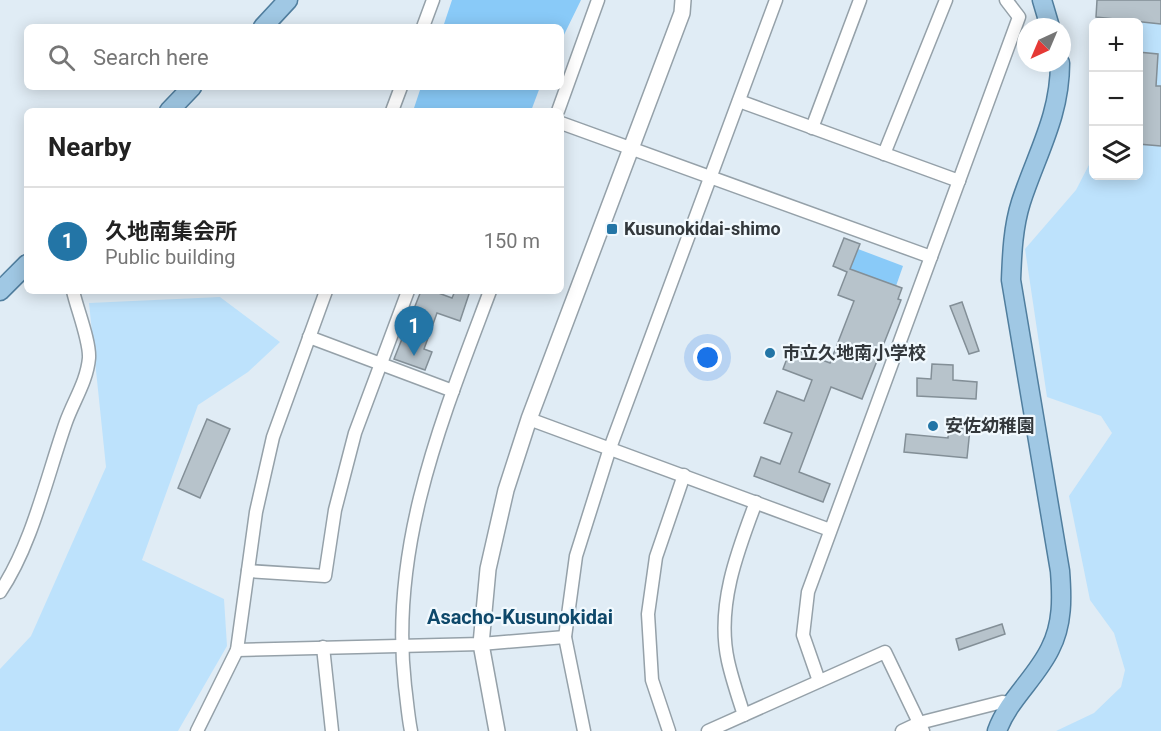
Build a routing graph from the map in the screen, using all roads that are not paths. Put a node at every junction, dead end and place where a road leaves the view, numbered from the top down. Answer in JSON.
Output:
{"nodes":[{"id":1,"x":288,"y":0,"type":"edge"},
{"id":2,"x":433,"y":0,"type":"edge"},
{"id":3,"x":598,"y":0,"type":"edge"},
{"id":4,"x":683,"y":0,"type":"edge"},
{"id":5,"x":776,"y":0,"type":"edge"},
{"id":6,"x":860,"y":0,"type":"edge"},
{"id":7,"x":945,"y":0,"type":"edge"},
{"id":8,"x":1006,"y":0,"type":"edge"},
{"id":9,"x":1042,"y":0,"type":"edge"},
{"id":10,"x":1047,"y":18,"type":"edge"},
{"id":11,"x":266,"y":24,"type":"edge"},
{"id":12,"x":424,"y":24,"type":"edge"},
{"id":13,"x":1060,"y":72,"type":"edge"},
{"id":14,"x":189,"y":90,"type":"edge"},
{"id":15,"x":190,"y":90,"type":"edge"},
{"id":16,"x":400,"y":90,"type":"edge"},
{"id":17,"x":738,"y":101,"type":"junction"},
{"id":18,"x":172,"y":108,"type":"edge"},
{"id":19,"x":186,"y":108,"type":"edge"},
{"id":20,"x":393,"y":108,"type":"edge"},
{"id":21,"x":559,"y":108,"type":"edge"},
{"id":22,"x":564,"y":124,"type":"edge"},
{"id":23,"x":812,"y":128,"type":"junction"},
{"id":24,"x":632,"y":148,"type":"junction"},
{"id":25,"x":884,"y":154,"type":"junction"},
{"id":26,"x":711,"y":176,"type":"junction"},
{"id":27,"x":959,"y":182,"type":"junction"},
{"id":28,"x":931,"y":257,"type":"junction"},
{"id":29,"x":24,"y":267,"type":"edge"},
{"id":30,"x":24,"y":280,"type":"edge"},
{"id":31,"x":4,"y":288,"type":"edge"},
{"id":32,"x":74,"y":294,"type":"edge"},
{"id":33,"x":325,"y":294,"type":"edge"},
{"id":34,"x":407,"y":294,"type":"edge"},
{"id":35,"x":489,"y":294,"type":"edge"},
{"id":36,"x":309,"y":337,"type":"junction"},
{"id":37,"x":381,"y":364,"type":"junction"},
{"id":38,"x":453,"y":391,"type":"junction"},
{"id":39,"x":529,"y":419,"type":"junction"},
{"id":40,"x":610,"y":448,"type":"junction"},
{"id":41,"x":684,"y":475,"type":"junction"},
{"id":42,"x":756,"y":502,"type":"junction"},
{"id":43,"x":830,"y":530,"type":"junction"},
{"id":44,"x":248,"y":571,"type":"junction"},
{"id":45,"x":0,"y":592,"type":"edge"},
{"id":46,"x":566,"y":637,"type":"junction"},
{"id":47,"x":481,"y":644,"type":"junction"},
{"id":48,"x":400,"y":645,"type":"junction"},
{"id":49,"x":323,"y":647,"type":"junction"},
{"id":50,"x":237,"y":650,"type":"junction"},
{"id":51,"x":819,"y":681,"type":"junction"},
{"id":52,"x":1012,"y":703,"type":"junction"},
{"id":53,"x":744,"y":715,"type":"junction"},
{"id":54,"x":921,"y":727,"type":"edge"},
{"id":55,"x":197,"y":731,"type":"edge"},
{"id":56,"x":332,"y":731,"type":"edge"},
{"id":57,"x":411,"y":731,"type":"edge"},
{"id":58,"x":497,"y":731,"type":"edge"},
{"id":59,"x":584,"y":731,"type":"edge"},
{"id":60,"x":669,"y":731,"type":"edge"},
{"id":61,"x":708,"y":731,"type":"edge"},
{"id":62,"x":902,"y":731,"type":"edge"},
{"id":63,"x":997,"y":731,"type":"edge"}],
"edges":[{"from":1,"to":11,"type":"main road"},
{"from":2,"to":12,"type":"street"},
{"from":3,"to":21,"type":"street"},
{"from":4,"to":24,"type":"street"},
{"from":5,"to":17,"type":"street"},
{"from":6,"to":23,"type":"street"},
{"from":7,"to":25,"type":"street"},
{"from":8,"to":27,"type":"street"},
{"from":9,"to":10,"type":"main road"},
{"from":13,"to":52,"type":"main road"},
{"from":14,"to":18,"type":"main road"},
{"from":15,"to":19,"type":"street"},
{"from":16,"to":20,"type":"street"},
{"from":17,"to":23,"type":"street"},
{"from":17,"to":26,"type":"street"},
{"from":22,"to":24,"type":"street"},
{"from":23,"to":25,"type":"street"},
{"from":24,"to":26,"type":"street"},
{"from":24,"to":39,"type":"street"},
{"from":25,"to":27,"type":"street"},
{"from":26,"to":28,"type":"street"},
{"from":26,"to":40,"type":"street"},
{"from":27,"to":28,"type":"street"},
{"from":28,"to":43,"type":"street"},
{"from":29,"to":31,"type":"main road"},
{"from":30,"to":31,"type":"street"},
{"from":32,"to":45,"type":"street"},
{"from":33,"to":36,"type":"street"},
{"from":34,"to":37,"type":"street"},
{"from":35,"to":38,"type":"street"},
{"from":36,"to":37,"type":"street"},
{"from":36,"to":44,"type":"street"},
{"from":37,"to":38,"type":"street"},
{"from":37,"to":44,"type":"street"},
{"from":38,"to":48,"type":"street"},
{"from":39,"to":40,"type":"street"},
{"from":39,"to":47,"type":"street"},
{"from":40,"to":41,"type":"street"},
{"from":40,"to":46,"type":"street"},
{"from":41,"to":42,"type":"street"},
{"from":41,"to":60,"type":"street"},
{"from":42,"to":43,"type":"street"},
{"from":42,"to":53,"type":"street"},
{"from":43,"to":51,"type":"street"},
{"from":44,"to":50,"type":"street"},
{"from":46,"to":47,"type":"street"},
{"from":46,"to":59,"type":"street"},
{"from":47,"to":48,"type":"street"},
{"from":47,"to":58,"type":"street"},
{"from":48,"to":49,"type":"street"},
{"from":48,"to":57,"type":"street"},
{"from":49,"to":50,"type":"street"},
{"from":49,"to":56,"type":"street"},
{"from":50,"to":55,"type":"street"},
{"from":51,"to":53,"type":"street"},
{"from":51,"to":54,"type":"street"},
{"from":52,"to":54,"type":"street"},
{"from":52,"to":63,"type":"main road"},
{"from":53,"to":61,"type":"street"},
{"from":54,"to":62,"type":"street"}]}
